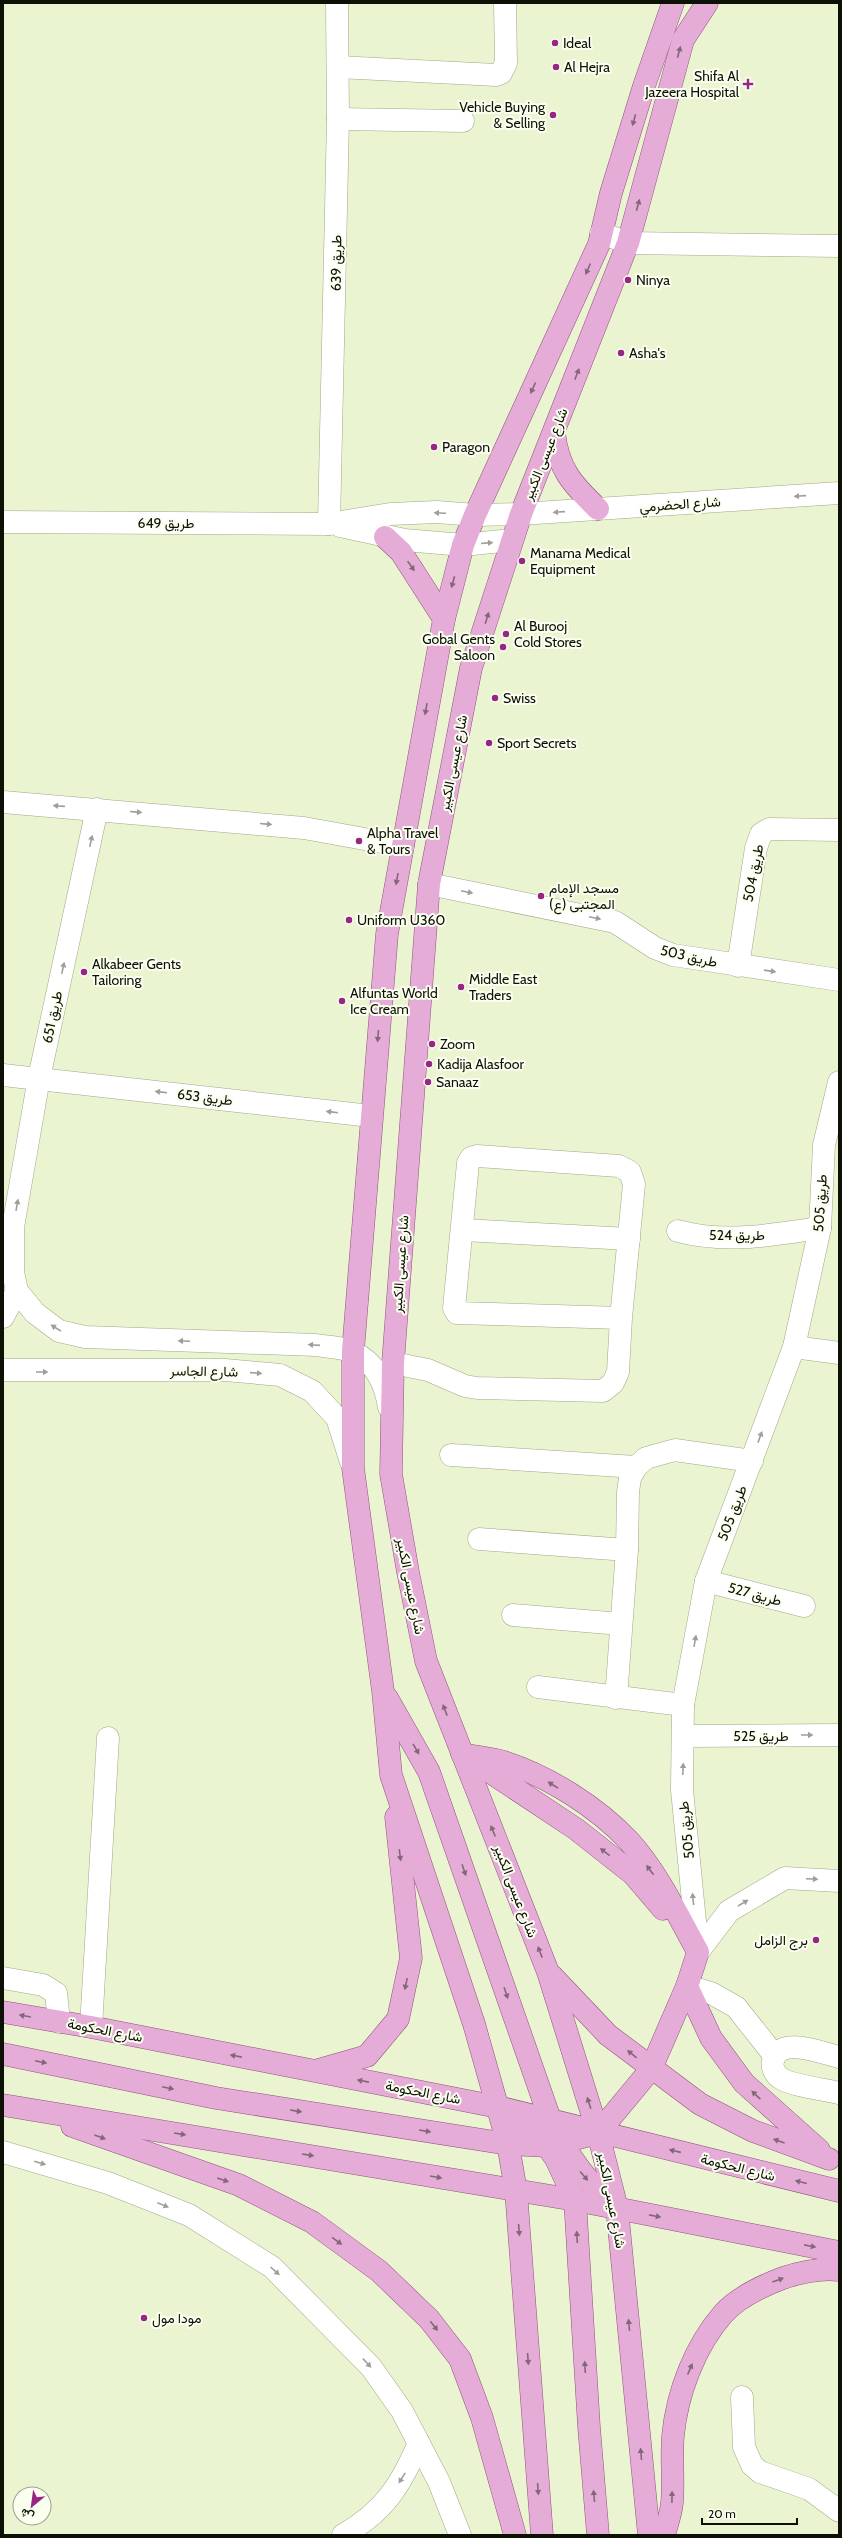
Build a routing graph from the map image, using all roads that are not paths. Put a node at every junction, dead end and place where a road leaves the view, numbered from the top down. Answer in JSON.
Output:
{"nodes":[{"id":1,"x":337,"y":3,"type":"edge"},
{"id":2,"x":506,"y":3,"type":"edge"},
{"id":3,"x":673,"y":3,"type":"edge"},
{"id":4,"x":707,"y":3,"type":"edge"},
{"id":5,"x":338,"y":67,"type":"junction"},
{"id":6,"x":338,"y":119,"type":"junction"},
{"id":7,"x":463,"y":121,"type":"dead end"},
{"id":8,"x":601,"y":233,"type":"junction"},
{"id":9,"x":628,"y":243,"type":"junction"},
{"id":10,"x":839,"y":246,"type":"edge"},
{"id":11,"x":554,"y":432,"type":"junction"},
{"id":12,"x":839,"y":493,"type":"edge"},
{"id":13,"x":598,"y":509,"type":"junction"},
{"id":14,"x":521,"y":514,"type":"junction"},
{"id":15,"x":475,"y":515,"type":"junction"},
{"id":16,"x":3,"y":522,"type":"edge"},
{"id":17,"x":329,"y":524,"type":"junction"},
{"id":18,"x":385,"y":537,"type":"junction"},
{"id":19,"x":511,"y":540,"type":"junction"},
{"id":20,"x":463,"y":545,"type":"junction"},
{"id":21,"x":444,"y":619,"type":"junction"},
{"id":22,"x":3,"y":802,"type":"edge"},
{"id":23,"x":98,"y":809,"type":"junction"},
{"id":24,"x":839,"y":830,"type":"edge"},
{"id":25,"x":403,"y":846,"type":"junction"},
{"id":26,"x":429,"y":884,"type":"junction"},
{"id":27,"x":738,"y":966,"type":"junction"},
{"id":28,"x":839,"y":980,"type":"edge"},
{"id":29,"x":3,"y":1075,"type":"edge"},
{"id":30,"x":39,"y":1078,"type":"junction"},
{"id":31,"x":839,"y":1082,"type":"edge"},
{"id":32,"x":371,"y":1116,"type":"junction"},
{"id":33,"x":8,"y":1227,"type":"edge"},
{"id":34,"x":820,"y":1228,"type":"junction"},
{"id":35,"x":463,"y":1230,"type":"junction"},
{"id":36,"x":678,"y":1230,"type":"dead end"},
{"id":37,"x":629,"y":1239,"type":"junction"},
{"id":38,"x":11,"y":1280,"type":"edge"},
{"id":39,"x":3,"y":1317,"type":"edge"},
{"id":40,"x":621,"y":1318,"type":"junction"},
{"id":41,"x":794,"y":1347,"type":"junction"},
{"id":42,"x":353,"y":1352,"type":"junction"},
{"id":43,"x":839,"y":1353,"type":"edge"},
{"id":44,"x":393,"y":1364,"type":"junction"},
{"id":45,"x":3,"y":1370,"type":"edge"},
{"id":46,"x":391,"y":1418,"type":"junction"},
{"id":47,"x":451,"y":1455,"type":"dead end"},
{"id":48,"x":752,"y":1461,"type":"junction"},
{"id":49,"x":636,"y":1467,"type":"junction"},
{"id":50,"x":353,"y":1468,"type":"junction"},
{"id":51,"x":479,"y":1539,"type":"dead end"},
{"id":52,"x":627,"y":1550,"type":"junction"},
{"id":53,"x":706,"y":1581,"type":"junction"},
{"id":54,"x":804,"y":1606,"type":"dead end"},
{"id":55,"x":513,"y":1615,"type":"dead end"},
{"id":56,"x":622,"y":1624,"type":"junction"},
{"id":57,"x":538,"y":1687,"type":"dead end"},
{"id":58,"x":383,"y":1691,"type":"junction"},
{"id":59,"x":616,"y":1698,"type":"junction"},
{"id":60,"x":684,"y":1705,"type":"junction"},
{"id":61,"x":839,"y":1735,"type":"edge"},
{"id":62,"x":684,"y":1736,"type":"junction"},
{"id":63,"x":108,"y":1738,"type":"dead end"},
{"id":64,"x":462,"y":1754,"type":"junction"},
{"id":65,"x":391,"y":1775,"type":"junction"},
{"id":66,"x":839,"y":1881,"type":"edge"},
{"id":67,"x":698,"y":1952,"type":"junction"},
{"id":68,"x":548,"y":1972,"type":"junction"},
{"id":69,"x":3,"y":1978,"type":"edge"},
{"id":70,"x":687,"y":1986,"type":"junction"},
{"id":71,"x":3,"y":2012,"type":"edge"},
{"id":72,"x":59,"y":2022,"type":"junction"},
{"id":73,"x":91,"y":2027,"type":"junction"},
{"id":74,"x":3,"y":2054,"type":"edge"},
{"id":75,"x":774,"y":2055,"type":"junction"},
{"id":76,"x":839,"y":2057,"type":"edge"},
{"id":77,"x":650,"y":2069,"type":"junction"},
{"id":78,"x":313,"y":2071,"type":"junction"},
{"id":79,"x":839,"y":2093,"type":"edge"},
{"id":80,"x":14,"y":2107,"type":"edge"},
{"id":81,"x":498,"y":2107,"type":"junction"},
{"id":82,"x":550,"y":2119,"type":"junction"},
{"id":83,"x":598,"y":2133,"type":"junction"},
{"id":84,"x":508,"y":2144,"type":"junction"},
{"id":85,"x":554,"y":2145,"type":"junction"},
{"id":86,"x":3,"y":2152,"type":"edge"},
{"id":87,"x":834,"y":2162,"type":"edge"},
{"id":88,"x":516,"y":2191,"type":"junction"},
{"id":89,"x":839,"y":2191,"type":"edge"},
{"id":90,"x":575,"y":2200,"type":"junction"},
{"id":91,"x":616,"y":2208,"type":"junction"},
{"id":92,"x":839,"y":2252,"type":"edge"},
{"id":93,"x":839,"y":2270,"type":"edge"},
{"id":94,"x":742,"y":2397,"type":"dead end"},
{"id":95,"x":419,"y":2443,"type":"junction"},
{"id":96,"x":839,"y":2511,"type":"edge"},
{"id":97,"x":343,"y":2535,"type":"edge"},
{"id":98,"x":460,"y":2535,"type":"edge"},
{"id":99,"x":515,"y":2535,"type":"edge"},
{"id":100,"x":542,"y":2535,"type":"edge"},
{"id":101,"x":598,"y":2535,"type":"edge"},
{"id":102,"x":649,"y":2535,"type":"edge"},
{"id":103,"x":664,"y":2535,"type":"edge"}],
"edges":[{"from":1,"to":5,"type":"street","name":"طريق 639"},
{"from":2,"to":5,"type":"street"},
{"from":3,"to":8,"type":"main road","one_way":true},
{"from":9,"to":4,"type":"main road","name":"شارع عيسى الكبير","one_way":true},
{"from":5,"to":6,"type":"street","name":"طريق 639"},
{"from":6,"to":7,"type":"street"},
{"from":6,"to":17,"type":"street","name":"طريق 639"},
{"from":8,"to":9,"type":"street"},
{"from":8,"to":15,"type":"main road","one_way":true},
{"from":9,"to":10,"type":"street"},
{"from":11,"to":9,"type":"main road","name":"شارع عيسى الكبير","one_way":true},
{"from":11,"to":13,"type":"main road"},
{"from":11,"to":14,"type":"main road","name":"شارع عيسى الكبير"},
{"from":12,"to":13,"type":"street","name":"شارع الحضرمي","one_way":true},
{"from":13,"to":14,"type":"street","name":"شارع الحضرمي","one_way":true},
{"from":14,"to":15,"type":"street","name":"طريق 649"},
{"from":14,"to":19,"type":"main road","name":"شارع عيسى الكبير"},
{"from":15,"to":17,"type":"street","name":"طريق 649","one_way":true},
{"from":15,"to":20,"type":"main road"},
{"from":16,"to":17,"type":"street","name":"طريق 649"},
{"from":17,"to":18,"type":"street","name":"طريق 649"},
{"from":18,"to":20,"type":"street","name":"طريق 649"},
{"from":18,"to":21,"type":"main road","one_way":true},
{"from":20,"to":19,"type":"street","name":"طريق 649","one_way":true},
{"from":26,"to":19,"type":"main road","name":"شارع عيسى الكبير","one_way":true},
{"from":20,"to":21,"type":"main road","one_way":true},
{"from":21,"to":25,"type":"main road","one_way":true},
{"from":23,"to":22,"type":"street","one_way":true},
{"from":23,"to":25,"type":"street","one_way":true},
{"from":30,"to":23,"type":"street","name":"طريق 651","one_way":true},
{"from":24,"to":27,"type":"street","name":"طريق 504"},
{"from":25,"to":32,"type":"main road","one_way":true},
{"from":26,"to":27,"type":"street","name":"طريق 503","one_way":true},
{"from":26,"to":44,"type":"main road","name":"شارع عيسى الكبير"},
{"from":27,"to":28,"type":"street","name":"طريق 503","one_way":true},
{"from":29,"to":30,"type":"street","name":"طريق 653"},
{"from":32,"to":30,"type":"street","name":"طريق 653","one_way":true},
{"from":33,"to":30,"type":"street","name":"طريق 651","one_way":true},
{"from":31,"to":34,"type":"street","name":"طريق 505"},
{"from":32,"to":42,"type":"main road"},
{"from":33,"to":38,"type":"street","name":"طريق 651"},
{"from":34,"to":36,"type":"street","name":"طريق 524"},
{"from":34,"to":41,"type":"street","name":"طريق 505"},
{"from":35,"to":37,"type":"street"},
{"from":35,"to":37,"type":"street"},
{"from":35,"to":40,"type":"street"},
{"from":37,"to":40,"type":"street"},
{"from":38,"to":39,"type":"street"},
{"from":42,"to":38,"type":"street","name":"شارع الجاسر","one_way":true},
{"from":40,"to":44,"type":"street"},
{"from":41,"to":43,"type":"street"},
{"from":48,"to":41,"type":"street","name":"طريق 505","one_way":true},
{"from":42,"to":46,"type":"street"},
{"from":42,"to":50,"type":"main road"},
{"from":44,"to":46,"type":"main road","name":"شارع عيسى الكبير"},
{"from":45,"to":50,"type":"street","name":"شارع الجاسر","one_way":true},
{"from":64,"to":46,"type":"main road","name":"شارع عيسى الكبير","one_way":true},
{"from":47,"to":49,"type":"street"},
{"from":48,"to":49,"type":"street"},
{"from":48,"to":53,"type":"street","name":"طريق 505"},
{"from":49,"to":52,"type":"street"},
{"from":50,"to":58,"type":"main road"},
{"from":51,"to":52,"type":"street"},
{"from":52,"to":56,"type":"street"},
{"from":53,"to":54,"type":"street","name":"طريق 527"},
{"from":60,"to":53,"type":"street","name":"طريق 505","one_way":true},
{"from":55,"to":56,"type":"street"},
{"from":56,"to":59,"type":"street"},
{"from":57,"to":59,"type":"street"},
{"from":58,"to":65,"type":"main road"},
{"from":58,"to":82,"type":"main road","one_way":true},
{"from":59,"to":60,"type":"street"},
{"from":60,"to":62,"type":"street","name":"طريق 505"},
{"from":62,"to":61,"type":"street","name":"طريق 525","one_way":true},
{"from":67,"to":62,"type":"street","name":"طريق 505","one_way":true},
{"from":63,"to":73,"type":"street"},
{"from":67,"to":64,"type":"main road","one_way":true},
{"from":68,"to":64,"type":"main road","name":"شارع عيسى الكبير","one_way":true},
{"from":65,"to":78,"type":"main road","one_way":true},
{"from":65,"to":81,"type":"main road"},
{"from":67,"to":66,"type":"street","one_way":true},
{"from":67,"to":70,"type":"main road"},
{"from":77,"to":68,"type":"main road","one_way":true},
{"from":83,"to":68,"type":"main road","name":"شارع عيسى الكبير","one_way":true},
{"from":69,"to":72,"type":"street"},
{"from":70,"to":75,"type":"street"},
{"from":70,"to":77,"type":"main road"},
{"from":87,"to":70,"type":"main road","one_way":true},
{"from":72,"to":71,"type":"main road","name":"شارع الحكومة","one_way":true},
{"from":72,"to":73,"type":"main road","name":"شارع الحكومة"},
{"from":78,"to":73,"type":"main road","name":"شارع الحكومة","one_way":true},
{"from":74,"to":84,"type":"main road","one_way":true},
{"from":75,"to":76,"type":"street"},
{"from":75,"to":79,"type":"street"},
{"from":77,"to":83,"type":"main road"},
{"from":87,"to":77,"type":"main road","one_way":true},
{"from":81,"to":78,"type":"main road","name":"شارع الحكومة","one_way":true},
{"from":80,"to":88,"type":"main road","one_way":true},
{"from":80,"to":99,"type":"main road","one_way":true},
{"from":81,"to":82,"type":"main road","name":"شارع الحكومة"},
{"from":81,"to":84,"type":"main road"},
{"from":81,"to":85,"type":"main road"},
{"from":82,"to":83,"type":"main road","name":"شارع الحكومة"},
{"from":82,"to":85,"type":"main road"},
{"from":83,"to":85,"type":"main road"},
{"from":89,"to":83,"type":"main road","name":"شارع الحكومة","one_way":true},
{"from":83,"to":91,"type":"main road","name":"شارع عيسى الكبير"},
{"from":84,"to":85,"type":"main road"},
{"from":84,"to":88,"type":"main road"},
{"from":85,"to":90,"type":"main road"},
{"from":85,"to":91,"type":"main road","one_way":true},
{"from":86,"to":95,"type":"street","one_way":true},
{"from":88,"to":90,"type":"main road"},
{"from":88,"to":100,"type":"main road","one_way":true},
{"from":90,"to":91,"type":"main road"},
{"from":101,"to":90,"type":"main road","one_way":true},
{"from":91,"to":92,"type":"main road","one_way":true},
{"from":102,"to":91,"type":"main road","name":"شارع عيسى الكبير","one_way":true},
{"from":103,"to":93,"type":"main road","one_way":true},
{"from":94,"to":96,"type":"street"},
{"from":95,"to":97,"type":"street","one_way":true},
{"from":95,"to":98,"type":"street"}]}
